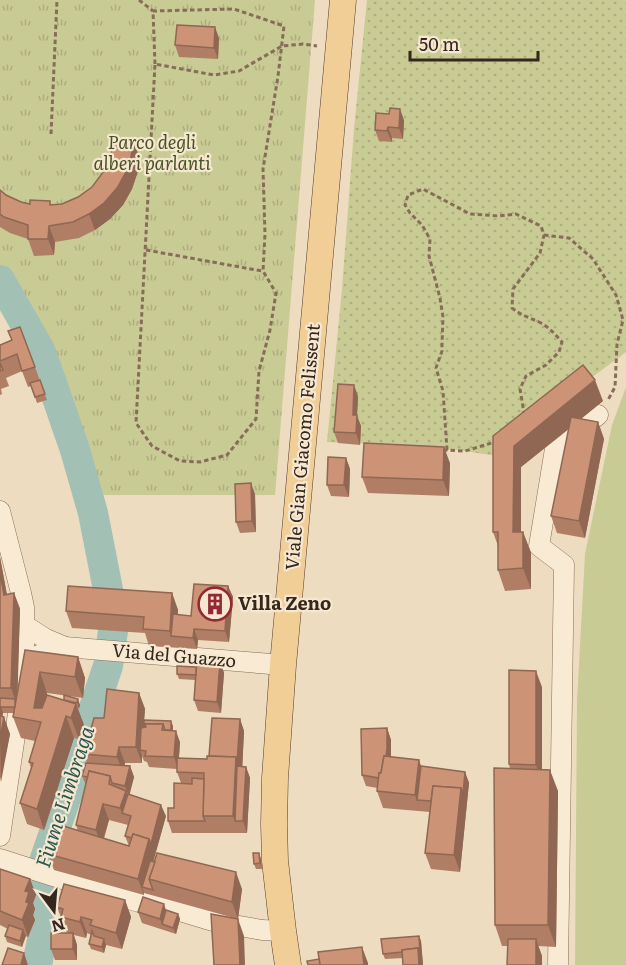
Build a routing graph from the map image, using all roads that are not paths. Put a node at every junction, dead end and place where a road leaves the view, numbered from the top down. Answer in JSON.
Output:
{"nodes":[{"id":1,"x":344,"y":0,"type":"edge"},
{"id":2,"x":598,"y":415,"type":"road end"},
{"id":3,"x":0,"y":511,"type":"edge"},
{"id":4,"x":24,"y":625,"type":"junction"},
{"id":5,"x":64,"y":647,"type":"junction"},
{"id":6,"x":24,"y":662,"type":"junction"},
{"id":7,"x":283,"y":666,"type":"junction"},
{"id":8,"x":0,"y":836,"type":"edge"},
{"id":9,"x":0,"y":859,"type":"edge"},
{"id":10,"x":283,"y":932,"type":"junction"},
{"id":11,"x":288,"y":965,"type":"edge"},
{"id":12,"x":558,"y":965,"type":"edge"}],
"edges":[{"from":1,"to":7,"type":"main road","name":"Viale Gian Giacomo Felissent"},
{"from":2,"to":12,"type":"street"},
{"from":3,"to":4,"type":"street"},
{"from":4,"to":5,"type":"street","name":"Via del Guazzo"},
{"from":4,"to":6,"type":"street"},
{"from":5,"to":6,"type":"street","name":"Via del Guazzo"},
{"from":5,"to":7,"type":"street","name":"Via del Guazzo"},
{"from":6,"to":8,"type":"street"},
{"from":7,"to":10,"type":"main road","name":"Viale Gian Giacomo Felissent"},
{"from":9,"to":10,"type":"street"},
{"from":10,"to":11,"type":"main road","name":"Viale Gian Giacomo Felissent"}]}
